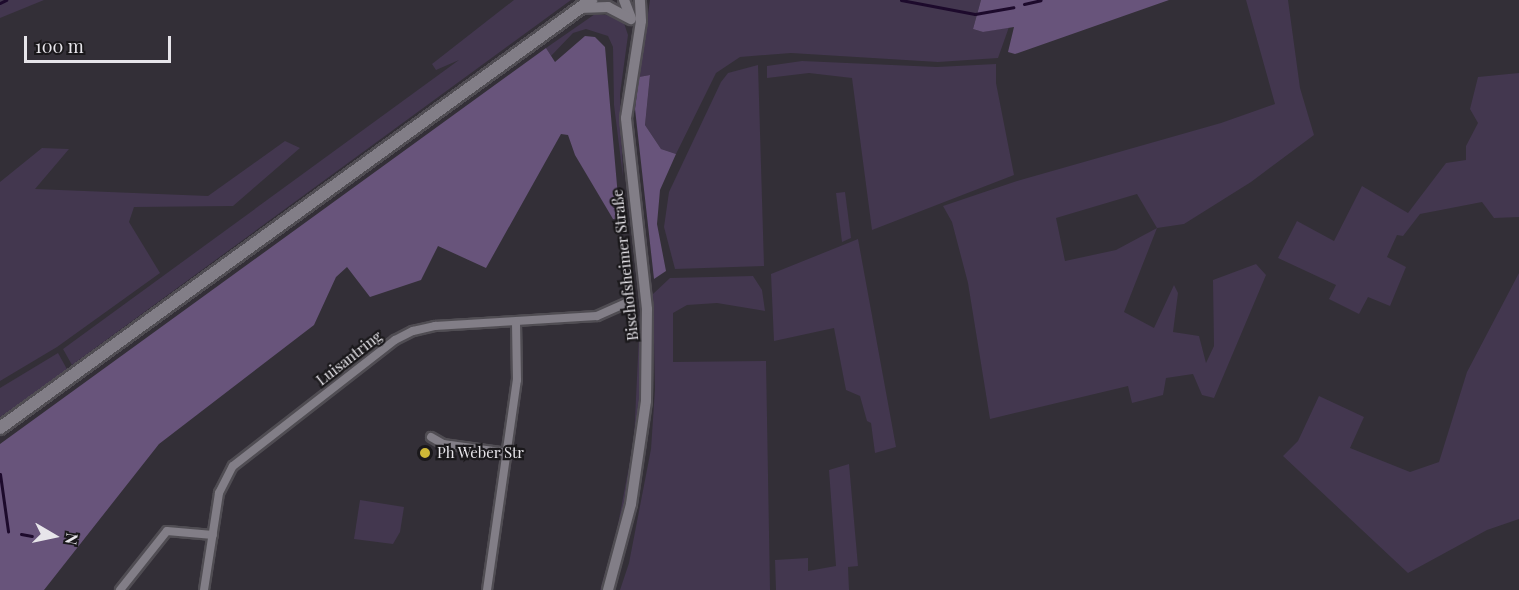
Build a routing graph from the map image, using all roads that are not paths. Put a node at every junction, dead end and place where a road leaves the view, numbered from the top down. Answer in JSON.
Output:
{"nodes":[{"id":1,"x":591,"y":0,"type":"edge"},
{"id":2,"x":624,"y":0,"type":"edge"},
{"id":3,"x":640,"y":0,"type":"edge"},
{"id":4,"x":579,"y":8,"type":"junction"},
{"id":5,"x":631,"y":19,"type":"junction"},
{"id":6,"x":637,"y":42,"type":"junction"},
{"id":7,"x":627,"y":303,"type":"dead end"},
{"id":8,"x":516,"y":322,"type":"junction"},
{"id":9,"x":0,"y":428,"type":"edge"},
{"id":10,"x":431,"y":437,"type":"dead end"},
{"id":11,"x":507,"y":453,"type":"junction"},
{"id":12,"x":213,"y":535,"type":"junction"},
{"id":13,"x":120,"y":590,"type":"edge"},
{"id":14,"x":204,"y":590,"type":"edge"},
{"id":15,"x":487,"y":590,"type":"edge"},
{"id":16,"x":608,"y":590,"type":"edge"}],
"edges":[{"from":1,"to":4,"type":"main road"},
{"from":2,"to":5,"type":"street","name":"Bischofsheimer Straße"},
{"from":3,"to":6,"type":"street","name":"Bischofsheimer Straße"},
{"from":4,"to":5,"type":"street"},
{"from":4,"to":9,"type":"main road"},
{"from":5,"to":6,"type":"street","name":"Bischofsheimer Straße"},
{"from":6,"to":16,"type":"street","name":"Bischofsheimer Straße"},
{"from":7,"to":8,"type":"street","name":"Luisantring"},
{"from":8,"to":11,"type":"street"},
{"from":8,"to":12,"type":"street","name":"Luisantring"},
{"from":10,"to":11,"type":"street"},
{"from":11,"to":15,"type":"street"},
{"from":12,"to":13,"type":"street"},
{"from":12,"to":14,"type":"street","name":"Luisantring"}]}
